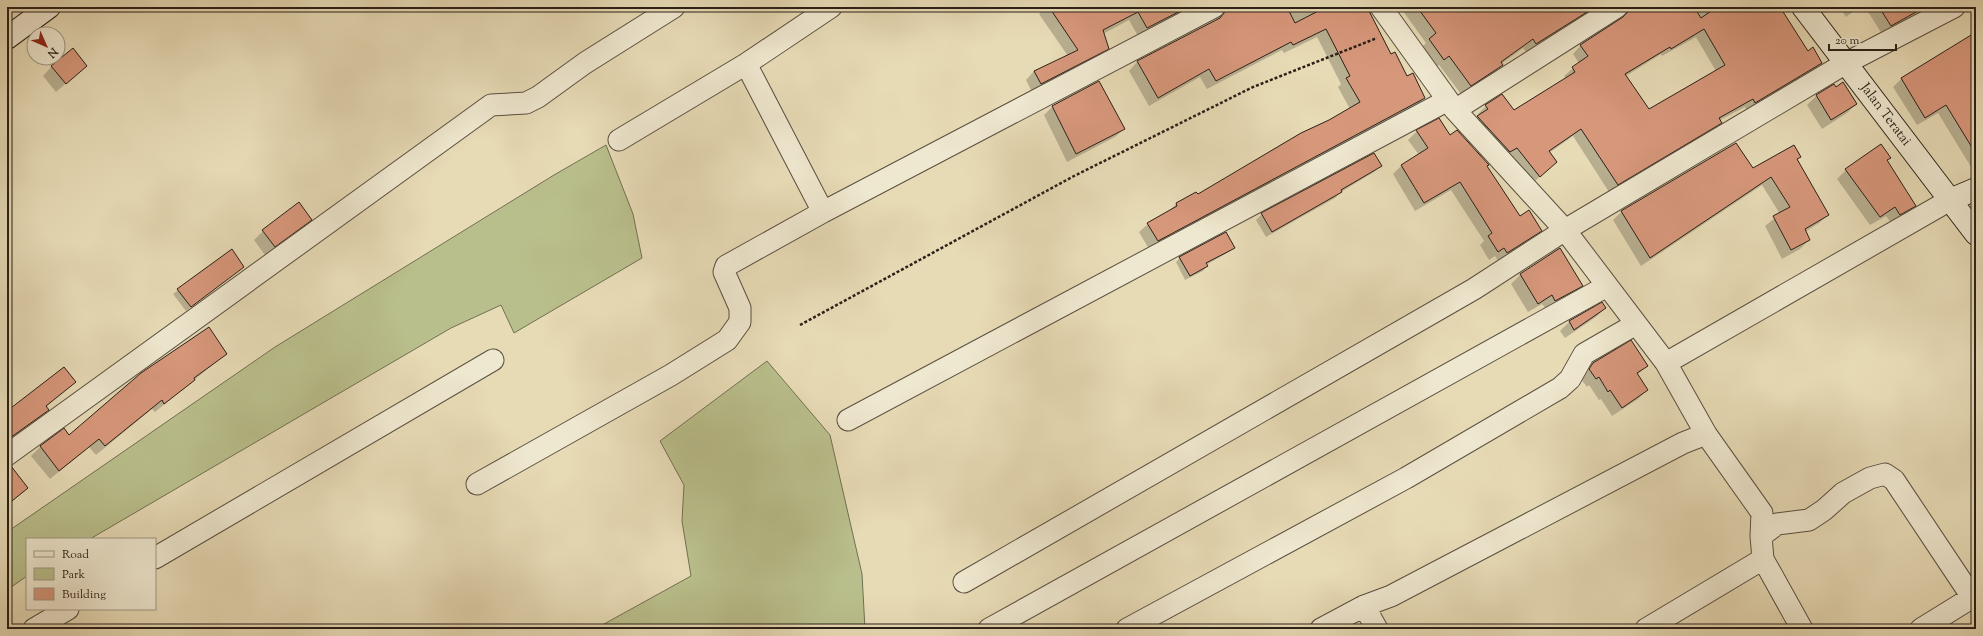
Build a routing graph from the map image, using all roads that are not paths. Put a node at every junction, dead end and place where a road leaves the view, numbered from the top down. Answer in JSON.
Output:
{"nodes":[{"id":1,"x":49,"y":7,"type":"edge"},
{"id":2,"x":674,"y":7,"type":"edge"},
{"id":3,"x":831,"y":7,"type":"edge"},
{"id":4,"x":1214,"y":7,"type":"edge"},
{"id":5,"x":1381,"y":7,"type":"edge"},
{"id":6,"x":1617,"y":7,"type":"edge"},
{"id":7,"x":1803,"y":7,"type":"edge"},
{"id":8,"x":1954,"y":7,"type":"edge"},
{"id":9,"x":7,"y":38,"type":"edge"},
{"id":10,"x":1846,"y":63,"type":"junction"},
{"id":11,"x":746,"y":64,"type":"junction"},
{"id":12,"x":1452,"y":105,"type":"junction"},
{"id":13,"x":619,"y":140,"type":"dead end"},
{"id":14,"x":1976,"y":190,"type":"edge"},
{"id":15,"x":1950,"y":200,"type":"junction"},
{"id":16,"x":823,"y":212,"type":"junction"},
{"id":17,"x":1565,"y":230,"type":"junction"},
{"id":18,"x":1976,"y":234,"type":"edge"},
{"id":19,"x":1607,"y":286,"type":"junction"},
{"id":20,"x":1636,"y":324,"type":"junction"},
{"id":21,"x":493,"y":360,"type":"dead end"},
{"id":22,"x":1666,"y":363,"type":"junction"},
{"id":23,"x":848,"y":420,"type":"dead end"},
{"id":24,"x":1706,"y":434,"type":"junction"},
{"id":25,"x":7,"y":455,"type":"edge"},
{"id":26,"x":477,"y":484,"type":"dead end"},
{"id":27,"x":1761,"y":536,"type":"junction"},
{"id":28,"x":156,"y":557,"type":"edge"},
{"id":29,"x":1763,"y":559,"type":"junction"},
{"id":30,"x":964,"y":582,"type":"dead end"},
{"id":31,"x":1974,"y":596,"type":"edge"},
{"id":32,"x":1364,"y":606,"type":"junction"},
{"id":33,"x":66,"y":610,"type":"edge"},
{"id":34,"x":34,"y":629,"type":"edge"},
{"id":35,"x":989,"y":629,"type":"edge"},
{"id":36,"x":1127,"y":629,"type":"edge"},
{"id":37,"x":1321,"y":629,"type":"edge"},
{"id":38,"x":1377,"y":629,"type":"edge"},
{"id":39,"x":1646,"y":629,"type":"edge"},
{"id":40,"x":1802,"y":629,"type":"edge"},
{"id":41,"x":1921,"y":629,"type":"edge"}],
"edges":[{"from":1,"to":9,"type":"street"},
{"from":2,"to":25,"type":"street"},
{"from":3,"to":11,"type":"street"},
{"from":4,"to":16,"type":"street"},
{"from":5,"to":12,"type":"street"},
{"from":6,"to":12,"type":"street"},
{"from":7,"to":10,"type":"street","name":"Jalan Teratai"},
{"from":8,"to":10,"type":"street"},
{"from":10,"to":15,"type":"street","name":"Jalan Teratai"},
{"from":10,"to":17,"type":"street"},
{"from":11,"to":13,"type":"street"},
{"from":11,"to":16,"type":"street"},
{"from":12,"to":17,"type":"street"},
{"from":12,"to":23,"type":"street"},
{"from":14,"to":15,"type":"street"},
{"from":15,"to":18,"type":"street","name":"Jalan Teratai"},
{"from":15,"to":22,"type":"street"},
{"from":16,"to":26,"type":"street"},
{"from":17,"to":19,"type":"street"},
{"from":17,"to":30,"type":"street"},
{"from":19,"to":20,"type":"street"},
{"from":19,"to":35,"type":"street"},
{"from":20,"to":22,"type":"street"},
{"from":20,"to":36,"type":"street"},
{"from":21,"to":28,"type":"street"},
{"from":22,"to":24,"type":"street"},
{"from":24,"to":27,"type":"street"},
{"from":24,"to":32,"type":"street"},
{"from":27,"to":29,"type":"street"},
{"from":27,"to":31,"type":"street"},
{"from":29,"to":39,"type":"street"},
{"from":29,"to":40,"type":"street"},
{"from":31,"to":41,"type":"street"},
{"from":32,"to":37,"type":"street"},
{"from":32,"to":38,"type":"street"},
{"from":33,"to":34,"type":"street"}]}
